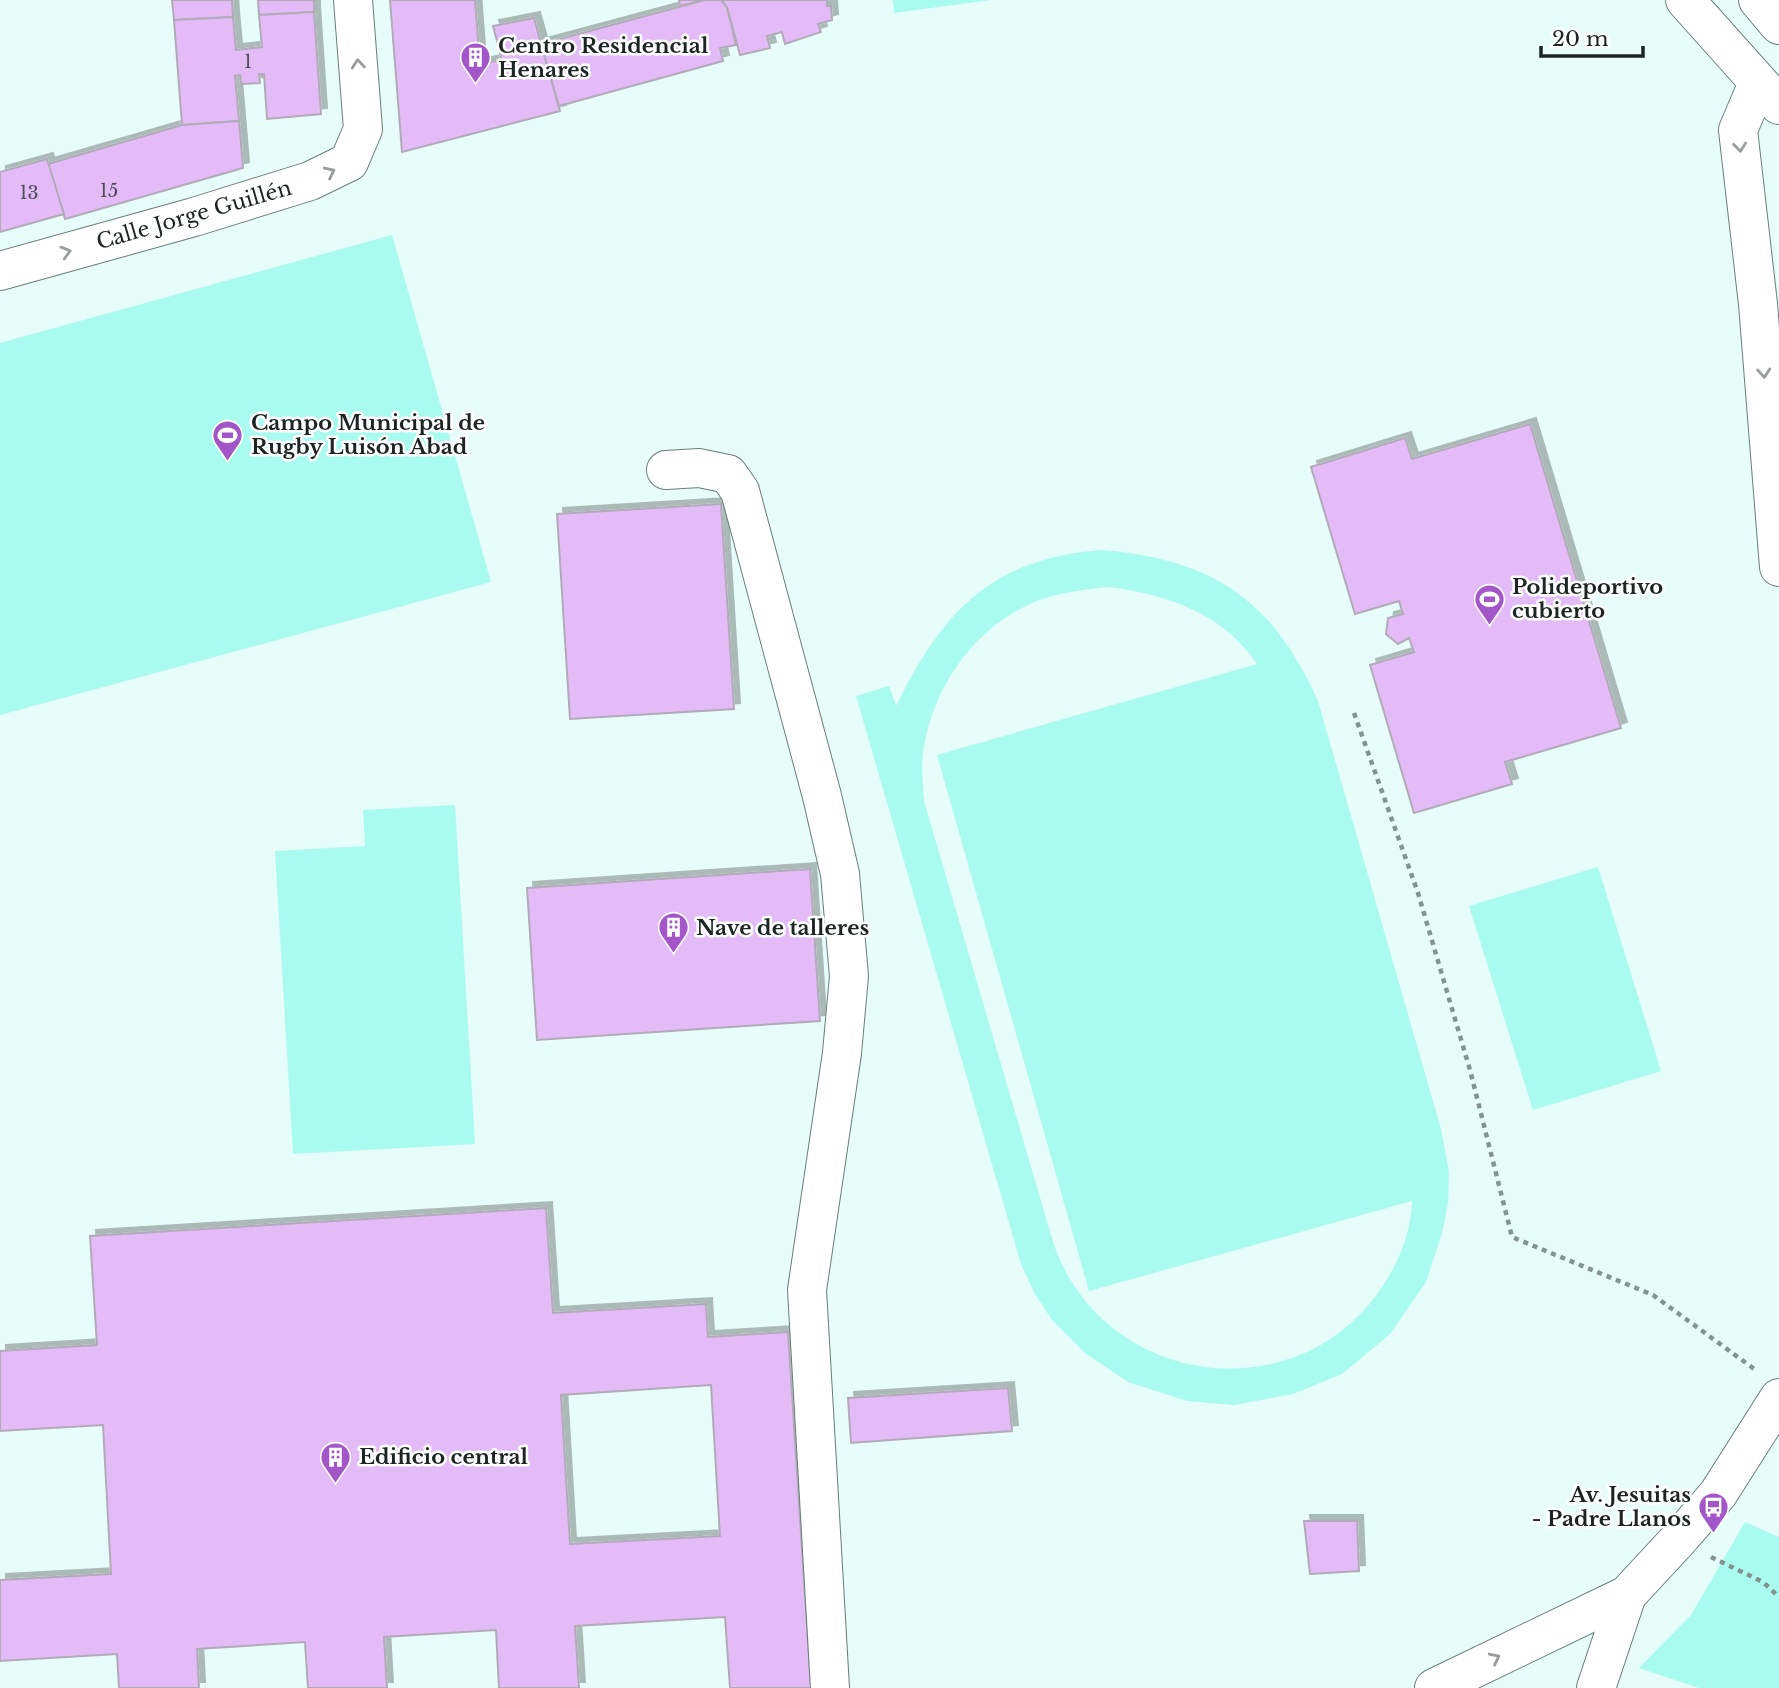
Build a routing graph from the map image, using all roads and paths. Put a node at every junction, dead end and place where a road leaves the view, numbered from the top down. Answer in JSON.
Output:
{"nodes":[{"id":1,"x":353,"y":0,"type":"edge"},
{"id":2,"x":1685,"y":0,"type":"edge"},
{"id":3,"x":1758,"y":0,"type":"edge"},
{"id":4,"x":1779,"y":25,"type":"edge"},
{"id":5,"x":1769,"y":94,"type":"edge"},
{"id":6,"x":0,"y":271,"type":"edge"},
{"id":7,"x":1769,"y":304,"type":"edge"},
{"id":8,"x":667,"y":470,"type":"dead end"},
{"id":9,"x":1779,"y":567,"type":"edge"},
{"id":10,"x":1354,"y":713,"type":"dead end"},
{"id":11,"x":1771,"y":1387,"type":"edge"},
{"id":12,"x":1709,"y":1556,"type":"dead end"},
{"id":13,"x":1627,"y":1595,"type":"junction"},
{"id":14,"x":1779,"y":1597,"type":"edge"},
{"id":15,"x":831,"y":1688,"type":"edge"},
{"id":16,"x":1434,"y":1688,"type":"edge"},
{"id":17,"x":1596,"y":1688,"type":"edge"}],
"edges":[{"from":6,"to":1,"type":"street","name":"Calle Jorge Guillén","one_way":true},
{"from":2,"to":5,"type":"street"},
{"from":3,"to":4,"type":"street"},
{"from":5,"to":7,"type":"street","one_way":true},
{"from":7,"to":9,"type":"street","one_way":true},
{"from":8,"to":15,"type":"street"},
{"from":10,"to":11,"type":"path"},
{"from":11,"to":13,"type":"street"},
{"from":12,"to":14,"type":"path"},
{"from":16,"to":13,"type":"street","one_way":true},
{"from":13,"to":17,"type":"street"}]}
